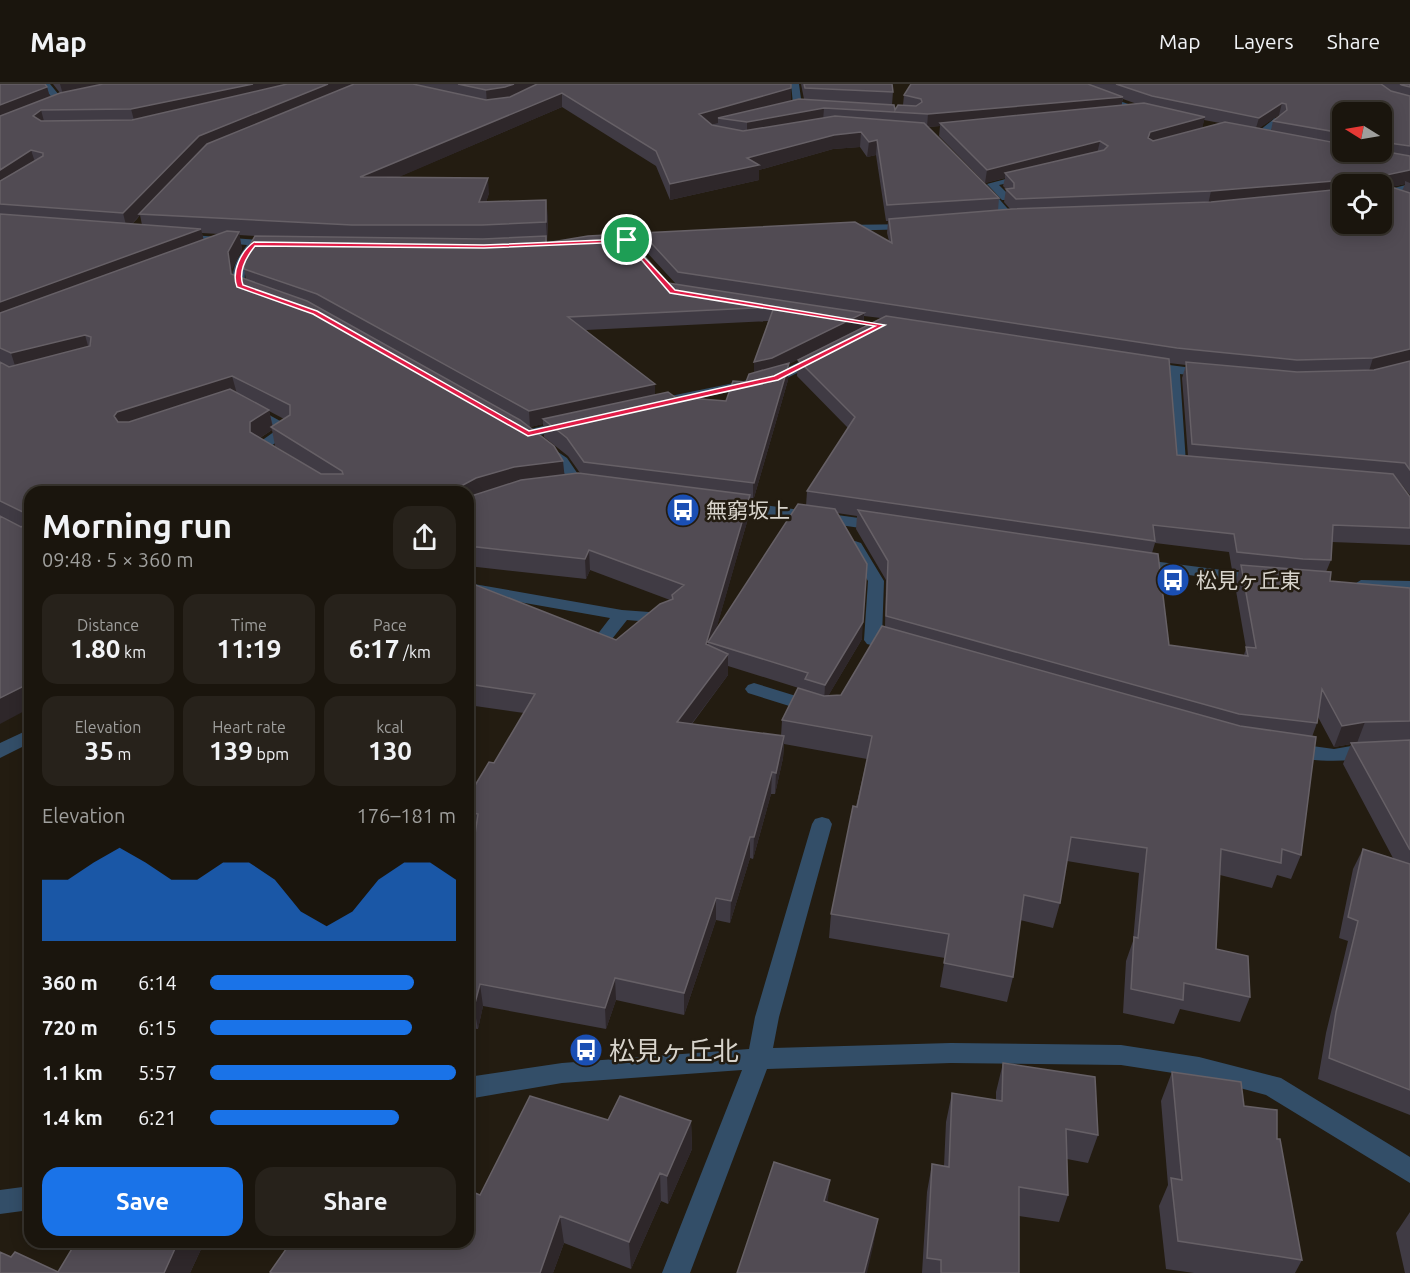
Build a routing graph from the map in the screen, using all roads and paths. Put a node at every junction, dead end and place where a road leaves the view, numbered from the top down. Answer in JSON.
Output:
{"nodes":[{"id":1,"x":45,"y":84,"type":"edge"},
{"id":2,"x":795,"y":84,"type":"edge"},
{"id":3,"x":1063,"y":84,"type":"edge"},
{"id":4,"x":72,"y":101,"type":"edge"},
{"id":5,"x":61,"y":103,"type":"junction"},
{"id":6,"x":798,"y":106,"type":"junction"},
{"id":7,"x":51,"y":107,"type":"edge"},
{"id":8,"x":810,"y":107,"type":"edge"},
{"id":9,"x":775,"y":112,"type":"edge"},
{"id":10,"x":1146,"y":112,"type":"junction"},
{"id":11,"x":1116,"y":114,"type":"edge"},
{"id":12,"x":1157,"y":114,"type":"edge"},
{"id":13,"x":1278,"y":120,"type":"edge"},
{"id":14,"x":1269,"y":138,"type":"edge"},
{"id":15,"x":1035,"y":174,"type":"edge"},
{"id":16,"x":972,"y":176,"type":"edge"},
{"id":17,"x":1410,"y":187,"type":"edge"},
{"id":18,"x":1392,"y":192,"type":"edge"},
{"id":19,"x":1392,"y":198,"type":"edge"},
{"id":20,"x":1401,"y":201,"type":"edge"},
{"id":21,"x":921,"y":226,"type":"edge"},
{"id":22,"x":827,"y":229,"type":"edge"},
{"id":23,"x":675,"y":234,"type":"edge"},
{"id":24,"x":165,"y":236,"type":"edge"},
{"id":25,"x":230,"y":242,"type":"junction"},
{"id":26,"x":592,"y":242,"type":"edge"},
{"id":27,"x":254,"y":244,"type":"junction"},
{"id":28,"x":289,"y":245,"type":"edge"},
{"id":29,"x":208,"y":250,"type":"edge"},
{"id":30,"x":267,"y":296,"type":"edge"},
{"id":31,"x":829,"y":351,"type":"edge"},
{"id":32,"x":1138,"y":364,"type":"edge"},
{"id":33,"x":1173,"y":370,"type":"junction"},
{"id":34,"x":1220,"y":375,"type":"edge"},
{"id":35,"x":236,"y":400,"type":"edge"},
{"id":36,"x":644,"y":406,"type":"edge"},
{"id":37,"x":586,"y":420,"type":"edge"},
{"id":38,"x":290,"y":464,"type":"edge"},
{"id":39,"x":1203,"y":469,"type":"edge"},
{"id":40,"x":557,"y":487,"type":"edge"},
{"id":41,"x":716,"y":504,"type":"edge"},
{"id":42,"x":841,"y":520,"type":"junction"},
{"id":43,"x":893,"y":528,"type":"edge"},
{"id":44,"x":1124,"y":562,"type":"edge"},
{"id":45,"x":1274,"y":582,"type":"edge"},
{"id":46,"x":1342,"y":585,"type":"edge"},
{"id":47,"x":1410,"y":586,"type":"edge"},
{"id":48,"x":474,"y":589,"type":"edge"},
{"id":49,"x":622,"y":615,"type":"junction"},
{"id":50,"x":663,"y":618,"type":"edge"},
{"id":51,"x":606,"y":635,"type":"edge"},
{"id":52,"x":873,"y":640,"type":"junction"},
{"id":53,"x":907,"y":650,"type":"edge"},
{"id":54,"x":863,"y":659,"type":"edge"},
{"id":55,"x":754,"y":689,"type":"dead end"},
{"id":56,"x":836,"y":704,"type":"edge"},
{"id":57,"x":24,"y":738,"type":"edge"},
{"id":58,"x":1278,"y":748,"type":"edge"},
{"id":59,"x":1410,"y":750,"type":"edge"},
{"id":60,"x":0,"y":751,"type":"edge"},
{"id":61,"x":822,"y":824,"type":"dead end"},
{"id":62,"x":759,"y":1059,"type":"junction"},
{"id":63,"x":474,"y":1087,"type":"edge"},
{"id":64,"x":1410,"y":1172,"type":"edge"},
{"id":65,"x":24,"y":1199,"type":"edge"},
{"id":66,"x":0,"y":1202,"type":"edge"},
{"id":67,"x":676,"y":1273,"type":"edge"}],
"edges":[{"from":1,"to":5,"type":"street"},
{"from":2,"to":6,"type":"street"},
{"from":3,"to":10,"type":"street"},
{"from":4,"to":5,"type":"street"},
{"from":5,"to":7,"type":"street"},
{"from":6,"to":8,"type":"street"},
{"from":6,"to":9,"type":"street"},
{"from":10,"to":11,"type":"street"},
{"from":10,"to":12,"type":"street"},
{"from":13,"to":14,"type":"street"},
{"from":15,"to":16,"type":"street"},
{"from":17,"to":18,"type":"street"},
{"from":19,"to":20,"type":"street"},
{"from":21,"to":22,"type":"street"},
{"from":23,"to":26,"type":"street"},
{"from":24,"to":25,"type":"street"},
{"from":25,"to":27,"type":"street"},
{"from":25,"to":29,"type":"street"},
{"from":27,"to":28,"type":"street"},
{"from":27,"to":30,"type":"street"},
{"from":31,"to":36,"type":"street"},
{"from":32,"to":33,"type":"street"},
{"from":33,"to":34,"type":"street"},
{"from":33,"to":39,"type":"street"},
{"from":35,"to":38,"type":"street"},
{"from":37,"to":40,"type":"street"},
{"from":41,"to":42,"type":"street"},
{"from":42,"to":43,"type":"street"},
{"from":42,"to":52,"type":"street"},
{"from":44,"to":45,"type":"street"},
{"from":46,"to":47,"type":"street"},
{"from":48,"to":49,"type":"street"},
{"from":49,"to":50,"type":"street"},
{"from":49,"to":51,"type":"street"},
{"from":52,"to":53,"type":"street"},
{"from":52,"to":54,"type":"street"},
{"from":55,"to":56,"type":"street"},
{"from":57,"to":60,"type":"street"},
{"from":58,"to":59,"type":"street"},
{"from":61,"to":62,"type":"street"},
{"from":62,"to":63,"type":"street"},
{"from":62,"to":64,"type":"street"},
{"from":62,"to":67,"type":"street"},
{"from":65,"to":66,"type":"street"}]}
